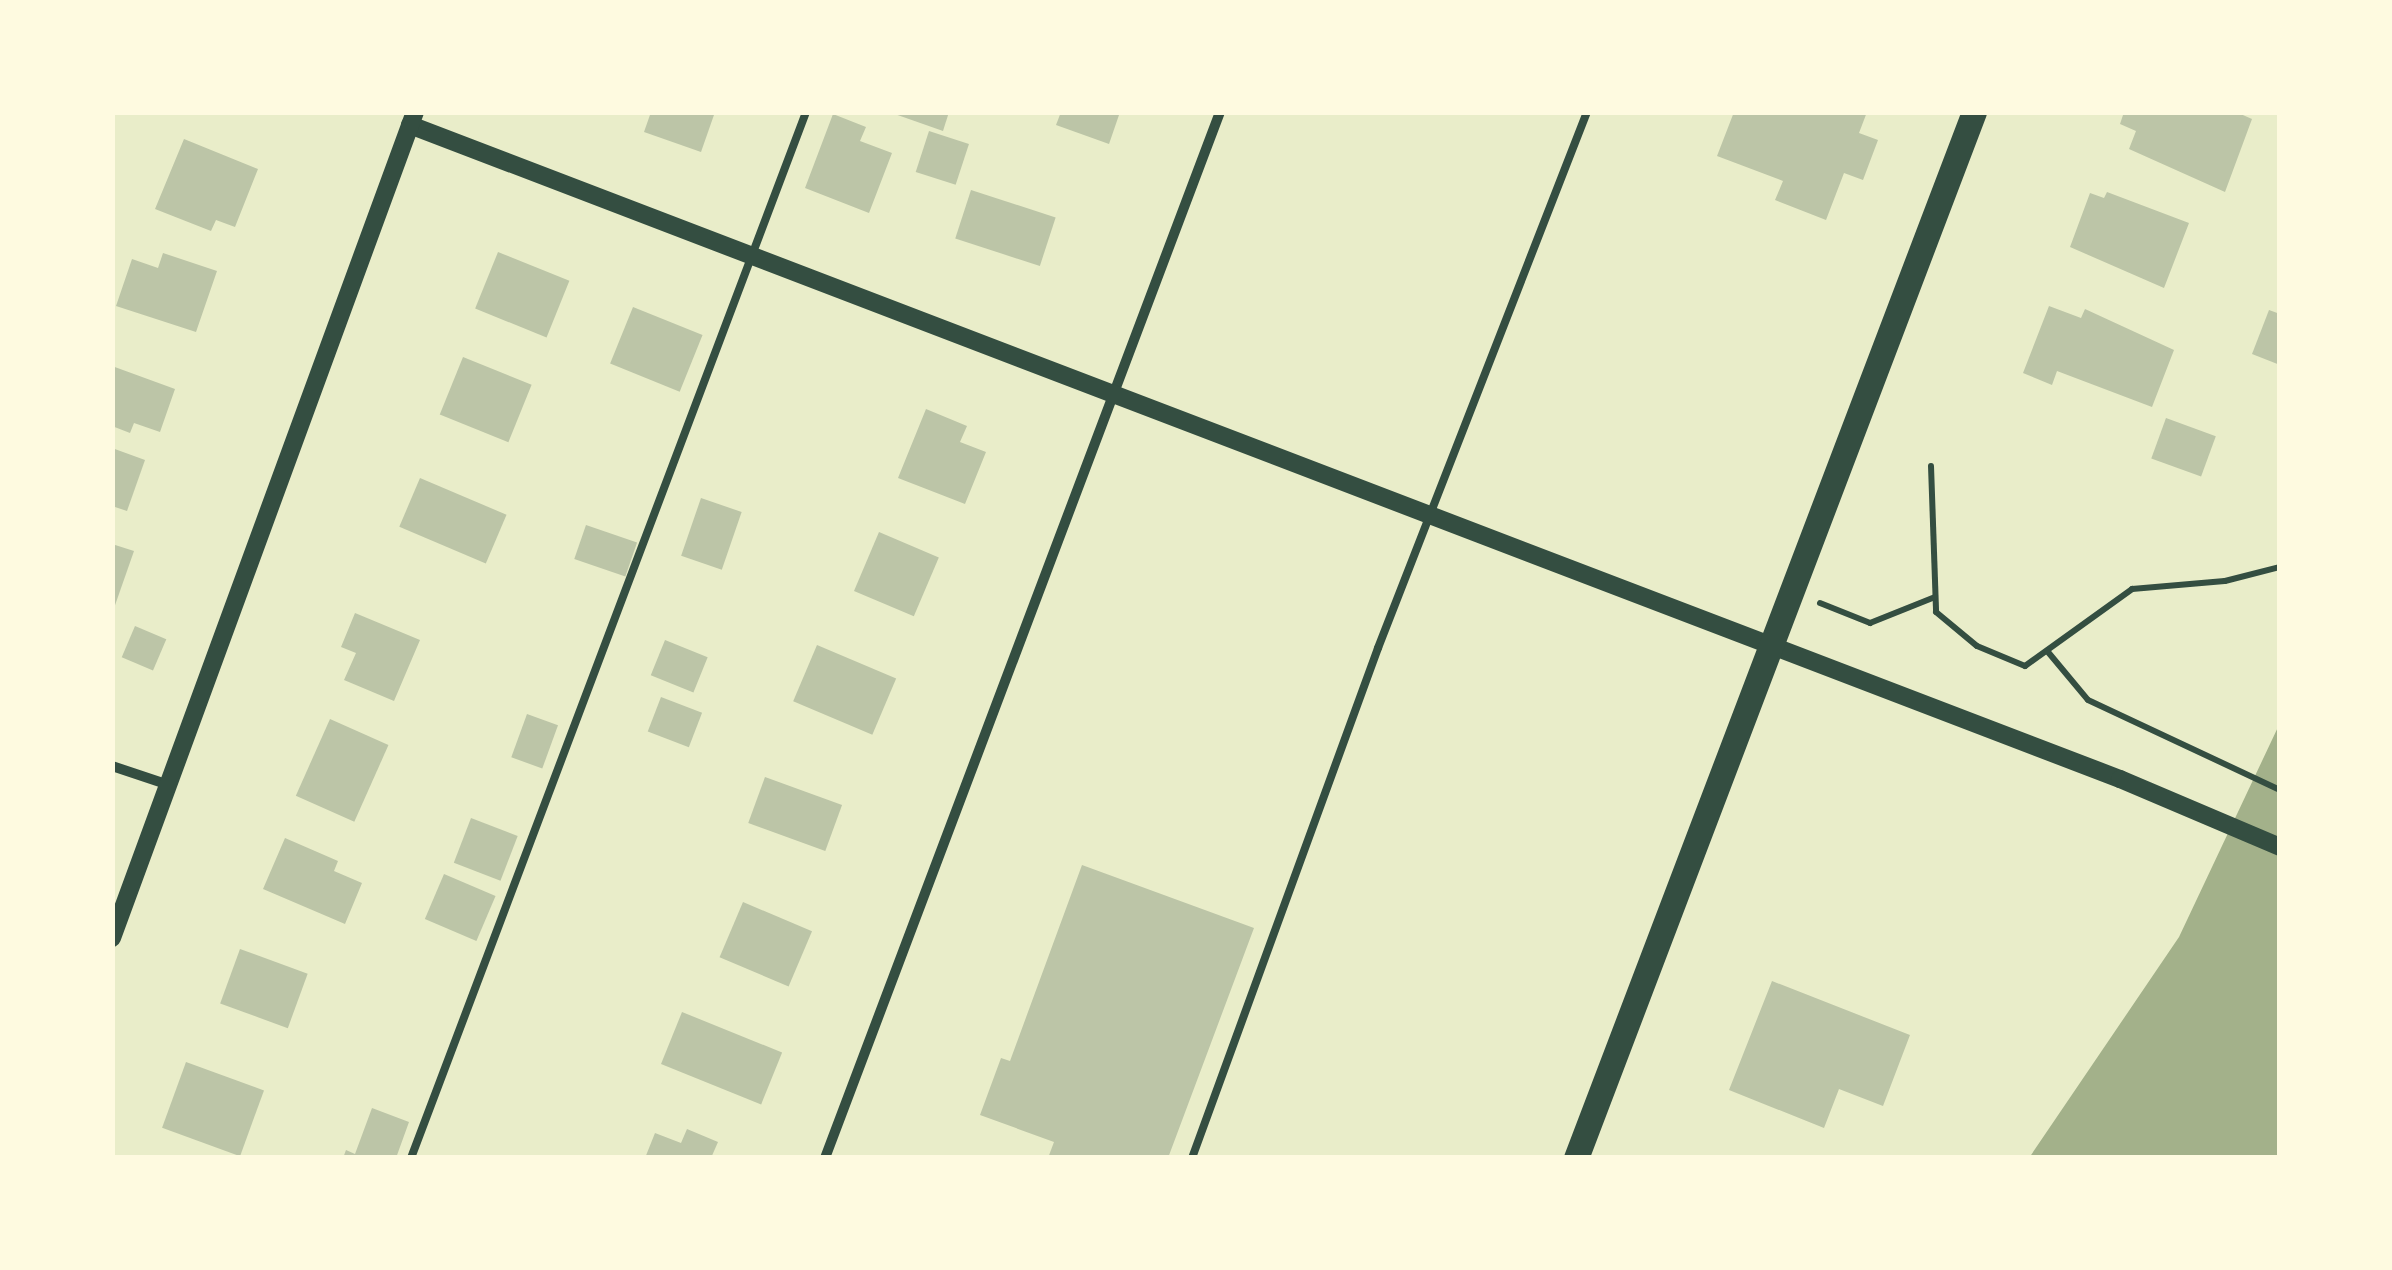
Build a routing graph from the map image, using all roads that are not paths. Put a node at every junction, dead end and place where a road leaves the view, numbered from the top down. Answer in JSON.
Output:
{"nodes":[{"id":1,"x":806,"y":112,"type":"edge"},
{"id":2,"x":1220,"y":112,"type":"edge"},
{"id":3,"x":1587,"y":112,"type":"edge"},
{"id":4,"x":1974,"y":112,"type":"edge"},
{"id":5,"x":412,"y":119,"type":"edge"},
{"id":6,"x":750,"y":256,"type":"junction"},
{"id":7,"x":1116,"y":395,"type":"junction"},
{"id":8,"x":1430,"y":520,"type":"junction"},
{"id":9,"x":1772,"y":651,"type":"junction"},
{"id":10,"x":112,"y":766,"type":"edge"},
{"id":11,"x":168,"y":785,"type":"junction"},
{"id":12,"x":2280,"y":847,"type":"edge"},
{"id":13,"x":112,"y":938,"type":"edge"},
{"id":14,"x":411,"y":1158,"type":"edge"},
{"id":15,"x":825,"y":1158,"type":"edge"},
{"id":16,"x":1192,"y":1158,"type":"edge"},
{"id":17,"x":1576,"y":1158,"type":"edge"}],
"edges":[{"from":1,"to":6,"type":"lane"},
{"from":2,"to":7,"type":"street"},
{"from":3,"to":8,"type":"lane"},
{"from":4,"to":9,"type":"main road"},
{"from":5,"to":6,"type":"street"},
{"from":5,"to":11,"type":"street"},
{"from":6,"to":7,"type":"street"},
{"from":6,"to":14,"type":"lane"},
{"from":7,"to":8,"type":"street"},
{"from":7,"to":15,"type":"street"},
{"from":8,"to":9,"type":"street"},
{"from":8,"to":16,"type":"lane"},
{"from":9,"to":12,"type":"street"},
{"from":9,"to":17,"type":"main road"},
{"from":10,"to":11,"type":"street"},
{"from":11,"to":13,"type":"street"}]}
